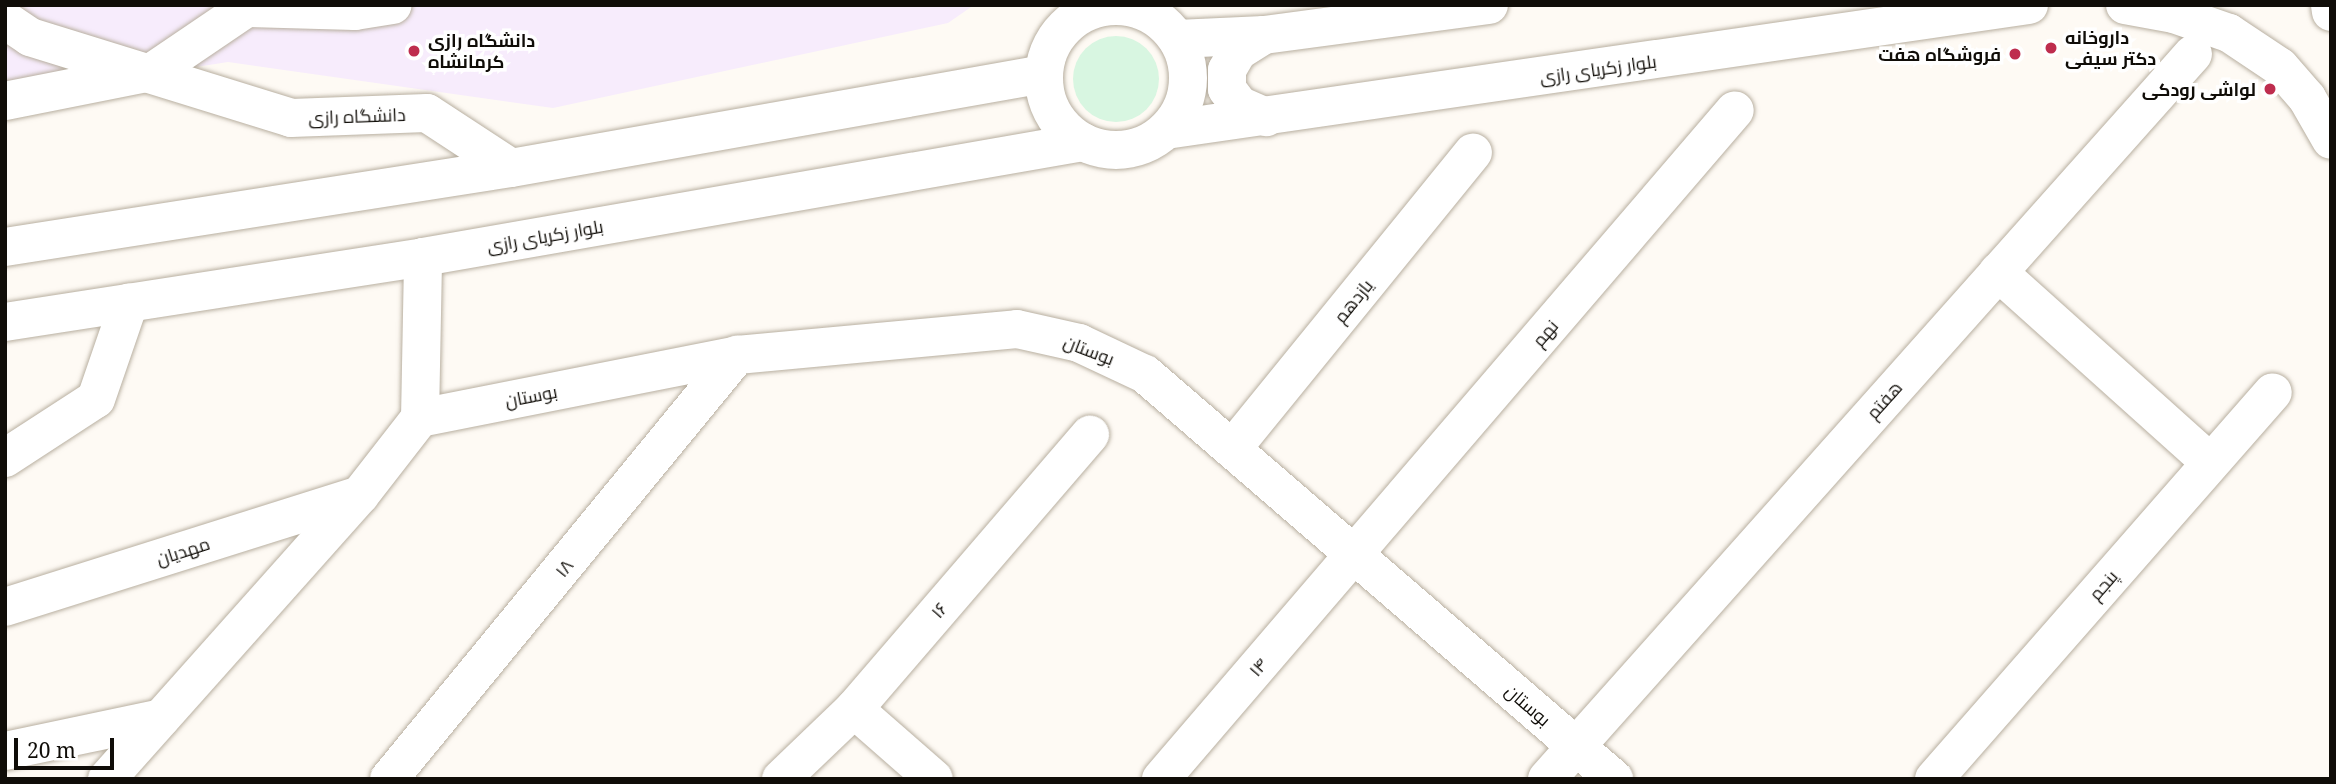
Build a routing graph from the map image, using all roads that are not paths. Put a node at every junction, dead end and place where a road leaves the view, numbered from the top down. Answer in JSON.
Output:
{"nodes":[{"id":1,"x":393,"y":5,"type":"edge"},
{"id":2,"x":1489,"y":5,"type":"edge"},
{"id":3,"x":2029,"y":5,"type":"edge"},
{"id":4,"x":2124,"y":5,"type":"edge"},
{"id":5,"x":2330,"y":5,"type":"edge"},
{"id":6,"x":249,"y":7,"type":"edge"},
{"id":7,"x":1139,"y":7,"type":"edge"},
{"id":8,"x":2331,"y":12,"type":"edge"},
{"id":9,"x":1061,"y":19,"type":"edge"},
{"id":10,"x":5,"y":20,"type":"edge"},
{"id":11,"x":1264,"y":35,"type":"junction"},
{"id":12,"x":1177,"y":39,"type":"junction"},
{"id":13,"x":2193,"y":54,"type":"dead end"},
{"id":14,"x":152,"y":72,"type":"junction"},
{"id":15,"x":1044,"y":74,"type":"junction"},
{"id":16,"x":5,"y":101,"type":"edge"},
{"id":17,"x":1735,"y":110,"type":"dead end"},
{"id":18,"x":1266,"y":117,"type":"junction"},
{"id":19,"x":1166,"y":130,"type":"junction"},
{"id":20,"x":2331,"y":140,"type":"edge"},
{"id":21,"x":1083,"y":142,"type":"junction"},
{"id":22,"x":1474,"y":152,"type":"dead end"},
{"id":23,"x":511,"y":167,"type":"junction"},
{"id":24,"x":5,"y":247,"type":"edge"},
{"id":25,"x":423,"y":257,"type":"junction"},
{"id":26,"x":1998,"y":272,"type":"junction"},
{"id":27,"x":129,"y":303,"type":"junction"},
{"id":28,"x":5,"y":322,"type":"edge"},
{"id":29,"x":737,"y":355,"type":"junction"},
{"id":30,"x":2273,"y":392,"type":"dead end"},
{"id":31,"x":420,"y":418,"type":"junction"},
{"id":32,"x":1090,"y":435,"type":"dead end"},
{"id":33,"x":1232,"y":449,"type":"junction"},
{"id":34,"x":5,"y":458,"type":"edge"},
{"id":35,"x":2210,"y":462,"type":"junction"},
{"id":36,"x":360,"y":495,"type":"junction"},
{"id":37,"x":1355,"y":555,"type":"junction"},
{"id":38,"x":5,"y":607,"type":"edge"},
{"id":39,"x":854,"y":709,"type":"junction"},
{"id":40,"x":161,"y":718,"type":"junction"},
{"id":41,"x":9,"y":742,"type":"edge"},
{"id":42,"x":1576,"y":746,"type":"junction"},
{"id":43,"x":107,"y":779,"type":"edge"},
{"id":44,"x":389,"y":779,"type":"edge"},
{"id":45,"x":781,"y":779,"type":"edge"},
{"id":46,"x":933,"y":779,"type":"edge"},
{"id":47,"x":1161,"y":779,"type":"edge"},
{"id":48,"x":1546,"y":779,"type":"edge"},
{"id":49,"x":1614,"y":779,"type":"edge"},
{"id":50,"x":1934,"y":779,"type":"edge"}],
"edges":[{"from":1,"to":6,"type":"street"},
{"from":2,"to":11,"type":"street"},
{"from":3,"to":18,"type":"street","name":"بلوار زکریای رازی"},
{"from":4,"to":20,"type":"street"},
{"from":5,"to":8,"type":"street"},
{"from":6,"to":14,"type":"street"},
{"from":7,"to":9,"type":"street"},
{"from":7,"to":12,"type":"street"},
{"from":9,"to":15,"type":"street"},
{"from":10,"to":14,"type":"street","name":"دانشگاه رازی"},
{"from":11,"to":12,"type":"street"},
{"from":11,"to":18,"type":"street"},
{"from":12,"to":19,"type":"street"},
{"from":13,"to":26,"type":"street","name":"هفتم"},
{"from":14,"to":16,"type":"street","name":"دانشگاه رازی"},
{"from":14,"to":23,"type":"street","name":"دانشگاه رازی"},
{"from":15,"to":21,"type":"street"},
{"from":15,"to":23,"type":"street"},
{"from":17,"to":37,"type":"street","name":"نهم"},
{"from":18,"to":19,"type":"street","name":"بلوار زکریای رازی"},
{"from":19,"to":21,"type":"street"},
{"from":21,"to":25,"type":"street","name":"بلوار زکریای رازی"},
{"from":22,"to":33,"type":"street","name":"یازدهم"},
{"from":23,"to":24,"type":"street"},
{"from":25,"to":27,"type":"street","name":"بلوار زکریای رازی"},
{"from":25,"to":31,"type":"street"},
{"from":26,"to":35,"type":"street"},
{"from":26,"to":42,"type":"street","name":"هفتم"},
{"from":27,"to":28,"type":"street","name":"بلوار زکریای رازی"},
{"from":27,"to":34,"type":"street"},
{"from":29,"to":31,"type":"street","name":"بوستان"},
{"from":29,"to":33,"type":"street","name":"بوستان"},
{"from":29,"to":44,"type":"street","name":"۱۸"},
{"from":30,"to":35,"type":"street","name":"پنجم"},
{"from":31,"to":36,"type":"street"},
{"from":32,"to":39,"type":"street","name":"۱۶"},
{"from":33,"to":37,"type":"street","name":"بوستان"},
{"from":35,"to":50,"type":"street","name":"پنجم"},
{"from":36,"to":38,"type":"street","name":"مهدیان"},
{"from":36,"to":40,"type":"street"},
{"from":37,"to":42,"type":"street","name":"بوستان"},
{"from":37,"to":47,"type":"street","name":"۱۴"},
{"from":39,"to":45,"type":"street","name":"۱۶"},
{"from":39,"to":46,"type":"street"},
{"from":40,"to":41,"type":"street"},
{"from":40,"to":43,"type":"street"},
{"from":42,"to":48,"type":"street","name":"هفتم"},
{"from":42,"to":49,"type":"street","name":"بوستان"}]}
